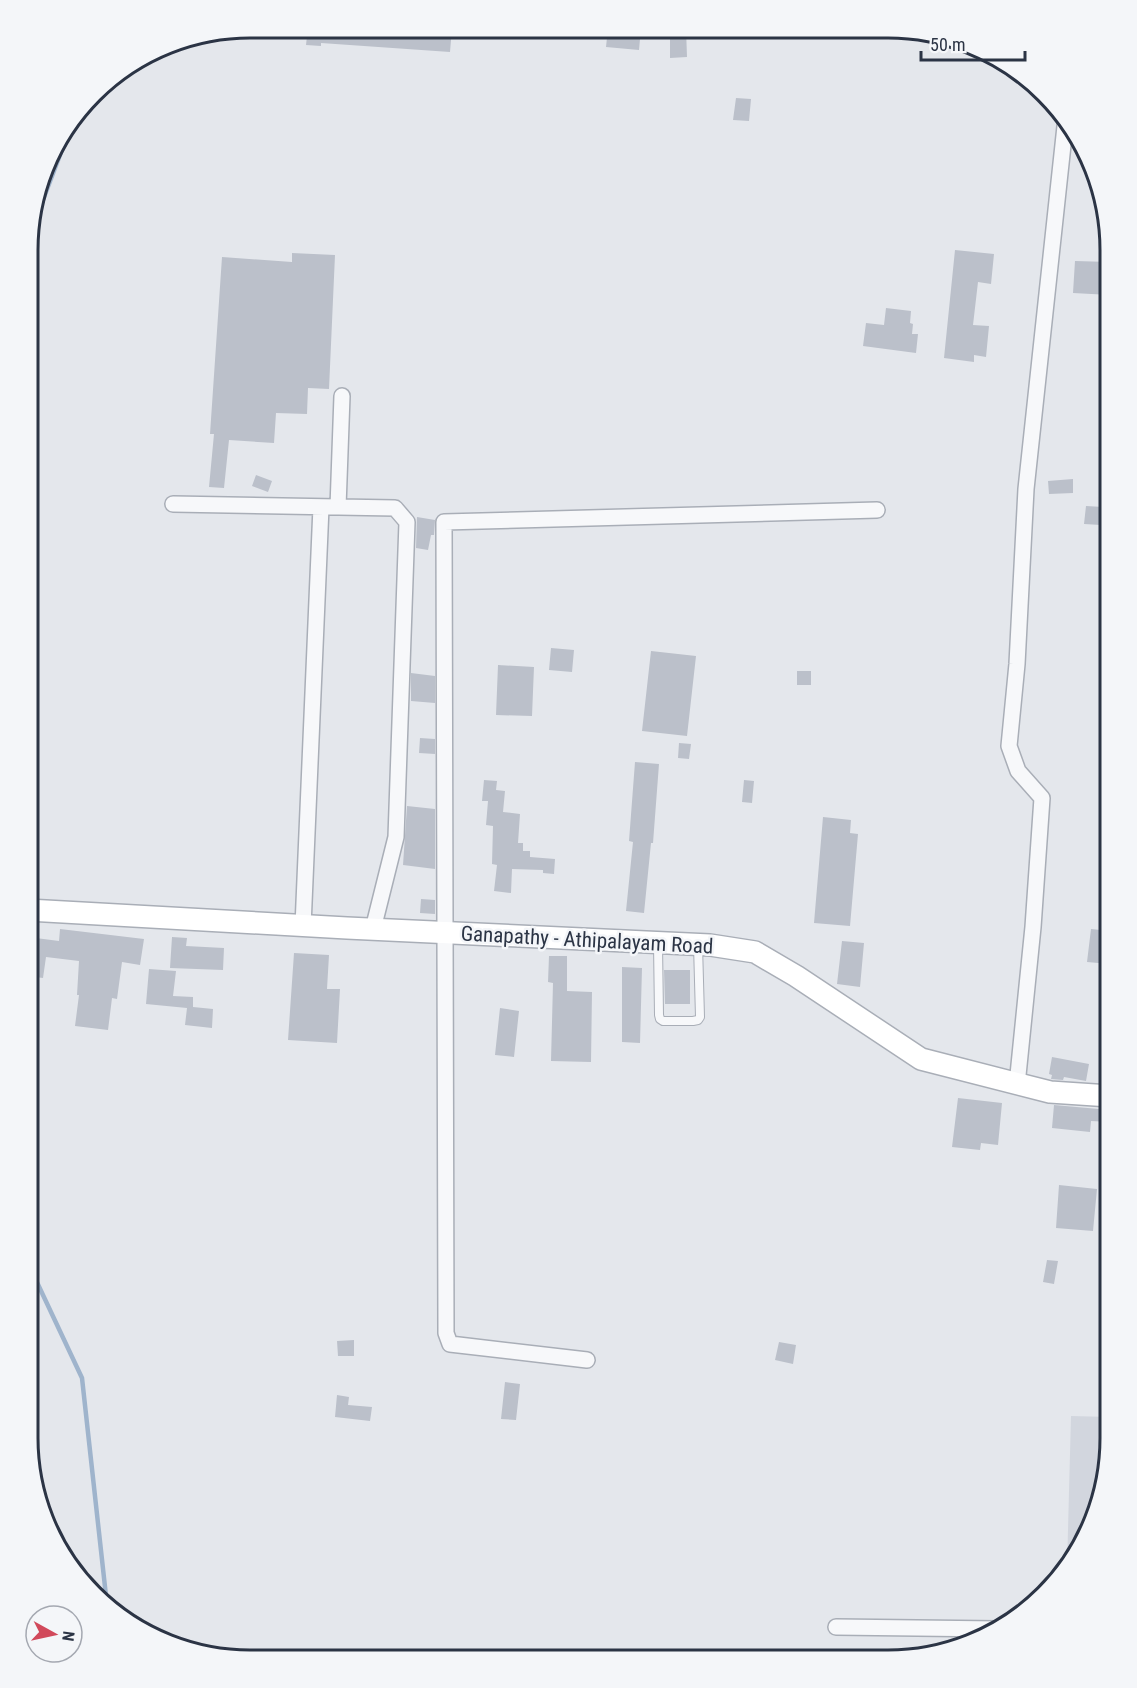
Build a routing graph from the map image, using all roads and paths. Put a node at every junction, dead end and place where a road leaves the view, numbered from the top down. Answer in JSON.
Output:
{"nodes":[{"id":1,"x":1064,"y":133,"type":"edge"},
{"id":2,"x":342,"y":396,"type":"dead end"},
{"id":3,"x":173,"y":504,"type":"dead end"},
{"id":4,"x":321,"y":507,"type":"junction"},
{"id":5,"x":338,"y":507,"type":"junction"},
{"id":6,"x":877,"y":510,"type":"dead end"},
{"id":7,"x":38,"y":911,"type":"edge"},
{"id":8,"x":303,"y":926,"type":"junction"},
{"id":9,"x":373,"y":929,"type":"junction"},
{"id":10,"x":446,"y":933,"type":"junction"},
{"id":11,"x":658,"y":942,"type":"junction"},
{"id":12,"x":698,"y":944,"type":"junction"},
{"id":13,"x":1017,"y":1085,"type":"junction"},
{"id":14,"x":1099,"y":1095,"type":"edge"},
{"id":15,"x":587,"y":1360,"type":"dead end"},
{"id":16,"x":836,"y":1627,"type":"dead end"},
{"id":17,"x":981,"y":1629,"type":"edge"}],
"edges":[{"from":1,"to":13,"type":"street"},
{"from":2,"to":5,"type":"street"},
{"from":3,"to":4,"type":"street"},
{"from":4,"to":5,"type":"street"},
{"from":4,"to":8,"type":"street"},
{"from":5,"to":9,"type":"street"},
{"from":6,"to":10,"type":"street"},
{"from":7,"to":8,"type":"main road","name":"Ganapathy - Athipalayam Road"},
{"from":8,"to":9,"type":"main road","name":"Ganapathy - Athipalayam Road"},
{"from":9,"to":10,"type":"main road","name":"Ganapathy - Athipalayam Road"},
{"from":10,"to":11,"type":"main road","name":"Ganapathy - Athipalayam Road"},
{"from":10,"to":15,"type":"street"},
{"from":11,"to":12,"type":"main road","name":"Ganapathy - Athipalayam Road"},
{"from":11,"to":12,"type":"lane"},
{"from":12,"to":13,"type":"main road","name":"Ganapathy - Athipalayam Road"},
{"from":13,"to":14,"type":"main road","name":"Ganapathy - Athipalayam Road"},
{"from":16,"to":17,"type":"street"}]}
